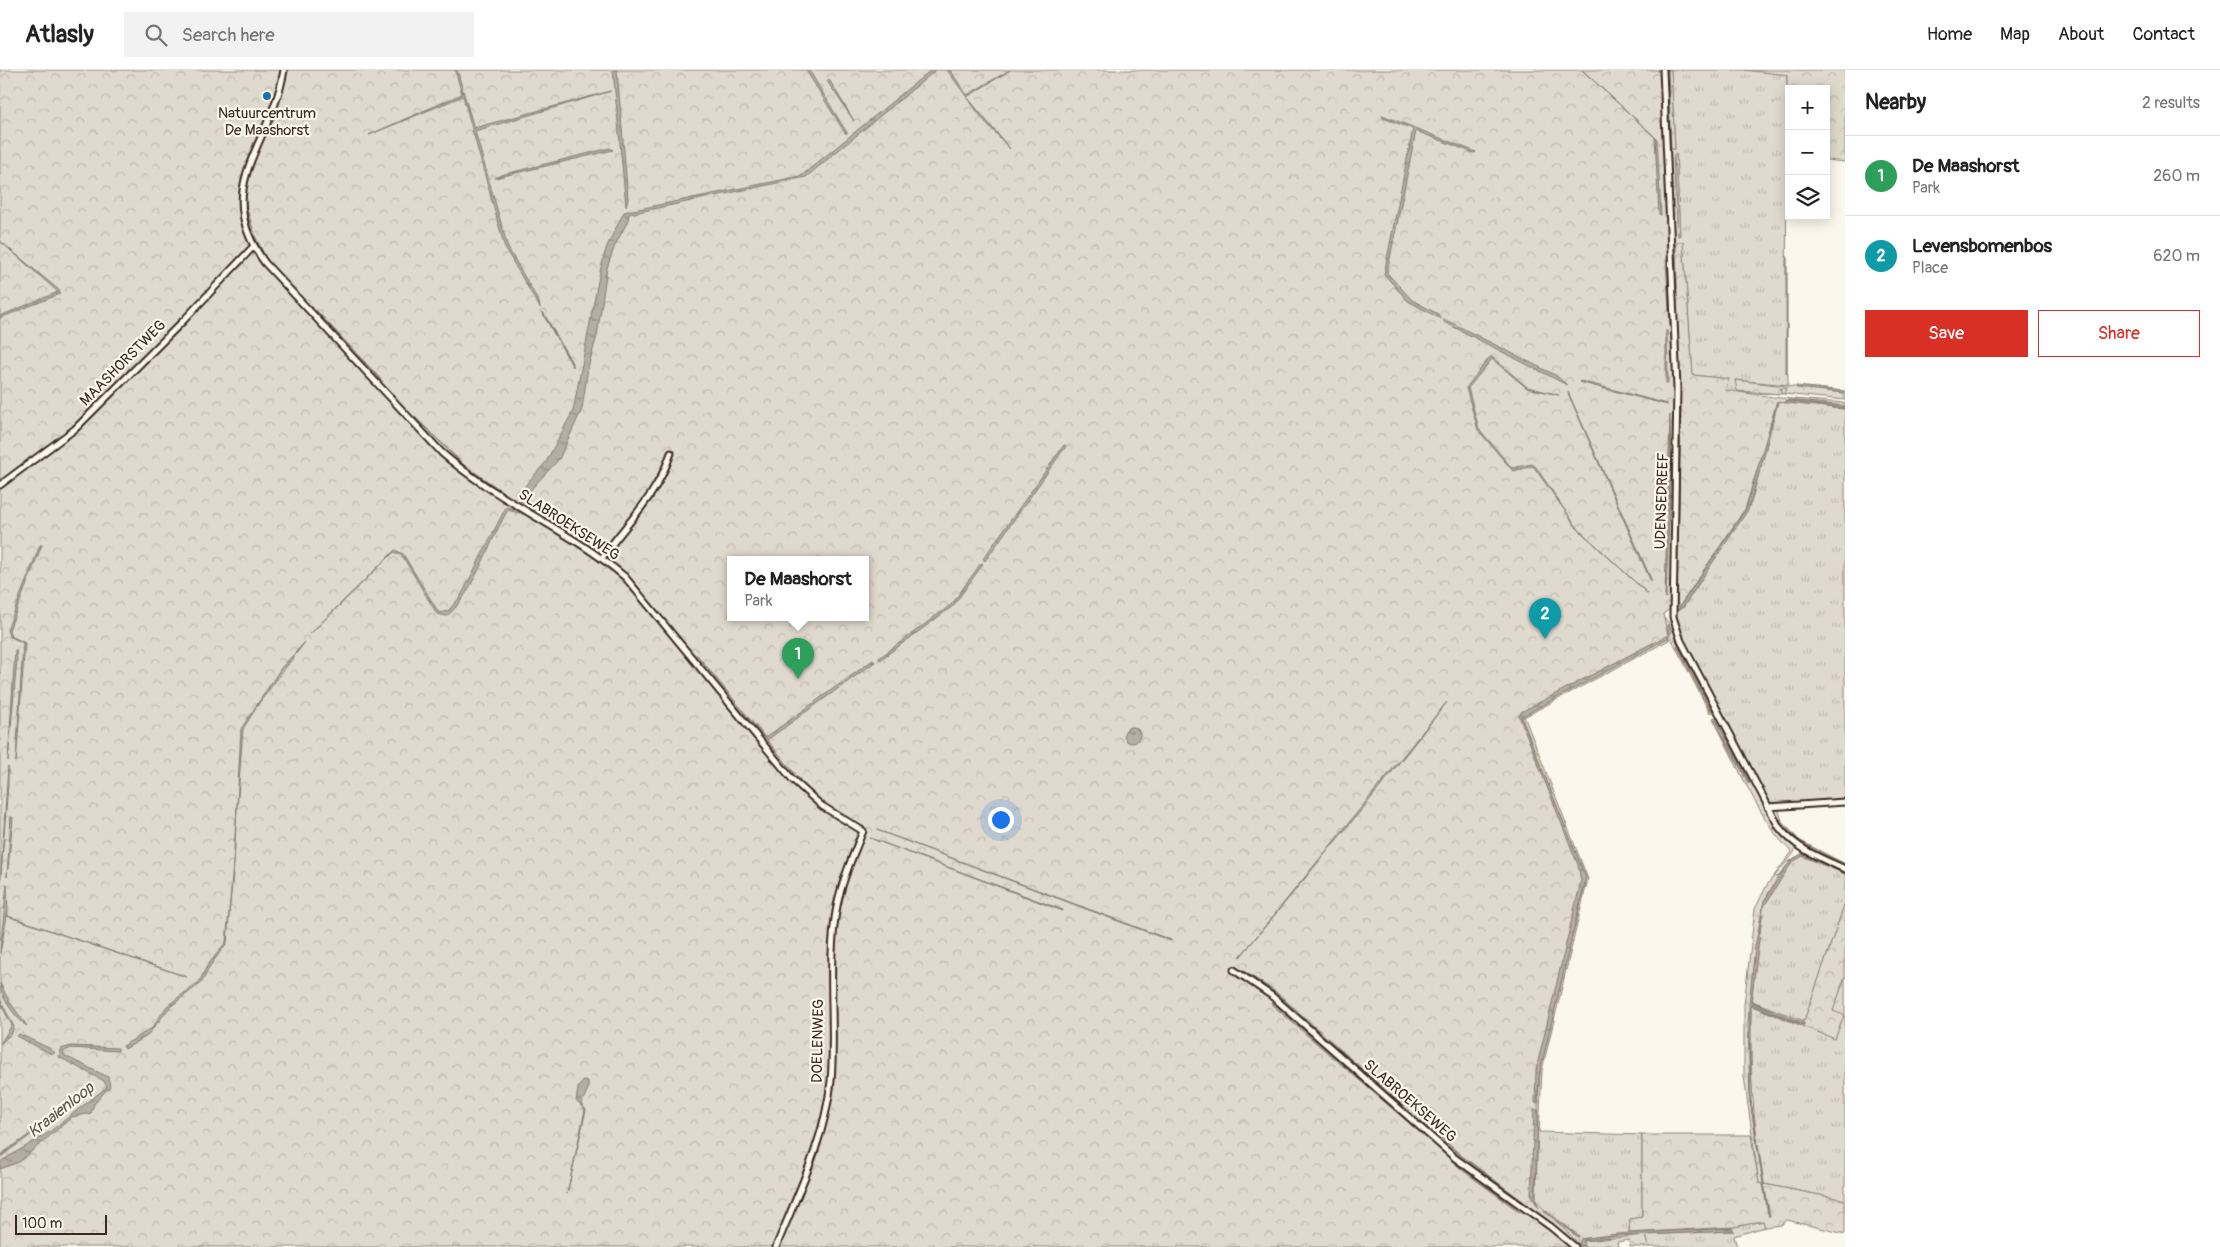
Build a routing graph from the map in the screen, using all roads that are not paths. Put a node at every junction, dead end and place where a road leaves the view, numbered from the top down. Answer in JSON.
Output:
{"nodes":[{"id":1,"x":284,"y":70,"type":"edge"},
{"id":2,"x":1663,"y":70,"type":"edge"},
{"id":3,"x":253,"y":247,"type":"junction"},
{"id":4,"x":671,"y":453,"type":"dead end"},
{"id":5,"x":0,"y":485,"type":"edge"},
{"id":6,"x":602,"y":558,"type":"junction"},
{"id":7,"x":1845,"y":802,"type":"edge"},
{"id":8,"x":1768,"y":807,"type":"junction"},
{"id":9,"x":863,"y":830,"type":"joint"},
{"id":10,"x":1845,"y":869,"type":"edge"},
{"id":11,"x":1234,"y":970,"type":"dead end"},
{"id":12,"x":776,"y":1247,"type":"edge"},
{"id":13,"x":1574,"y":1247,"type":"edge"}],
"edges":[{"from":1,"to":3,"type":"street","name":"SLABROEKSEWEG"},
{"from":2,"to":8,"type":"street","name":"UDENSEDREEF"},
{"from":3,"to":5,"type":"street","name":"MAASHORSTWEG"},
{"from":3,"to":6,"type":"street","name":"SLABROEKSEWEG"},
{"from":4,"to":6,"type":"street"},
{"from":6,"to":9,"type":"street","name":"SLABROEKSEWEG"},
{"from":7,"to":8,"type":"street"},
{"from":8,"to":10,"type":"street","name":"UDENSEDREEF"},
{"from":9,"to":12,"type":"street","name":"DOELENWEG"},
{"from":11,"to":13,"type":"street","name":"SLABROEKSEWEG"}]}
